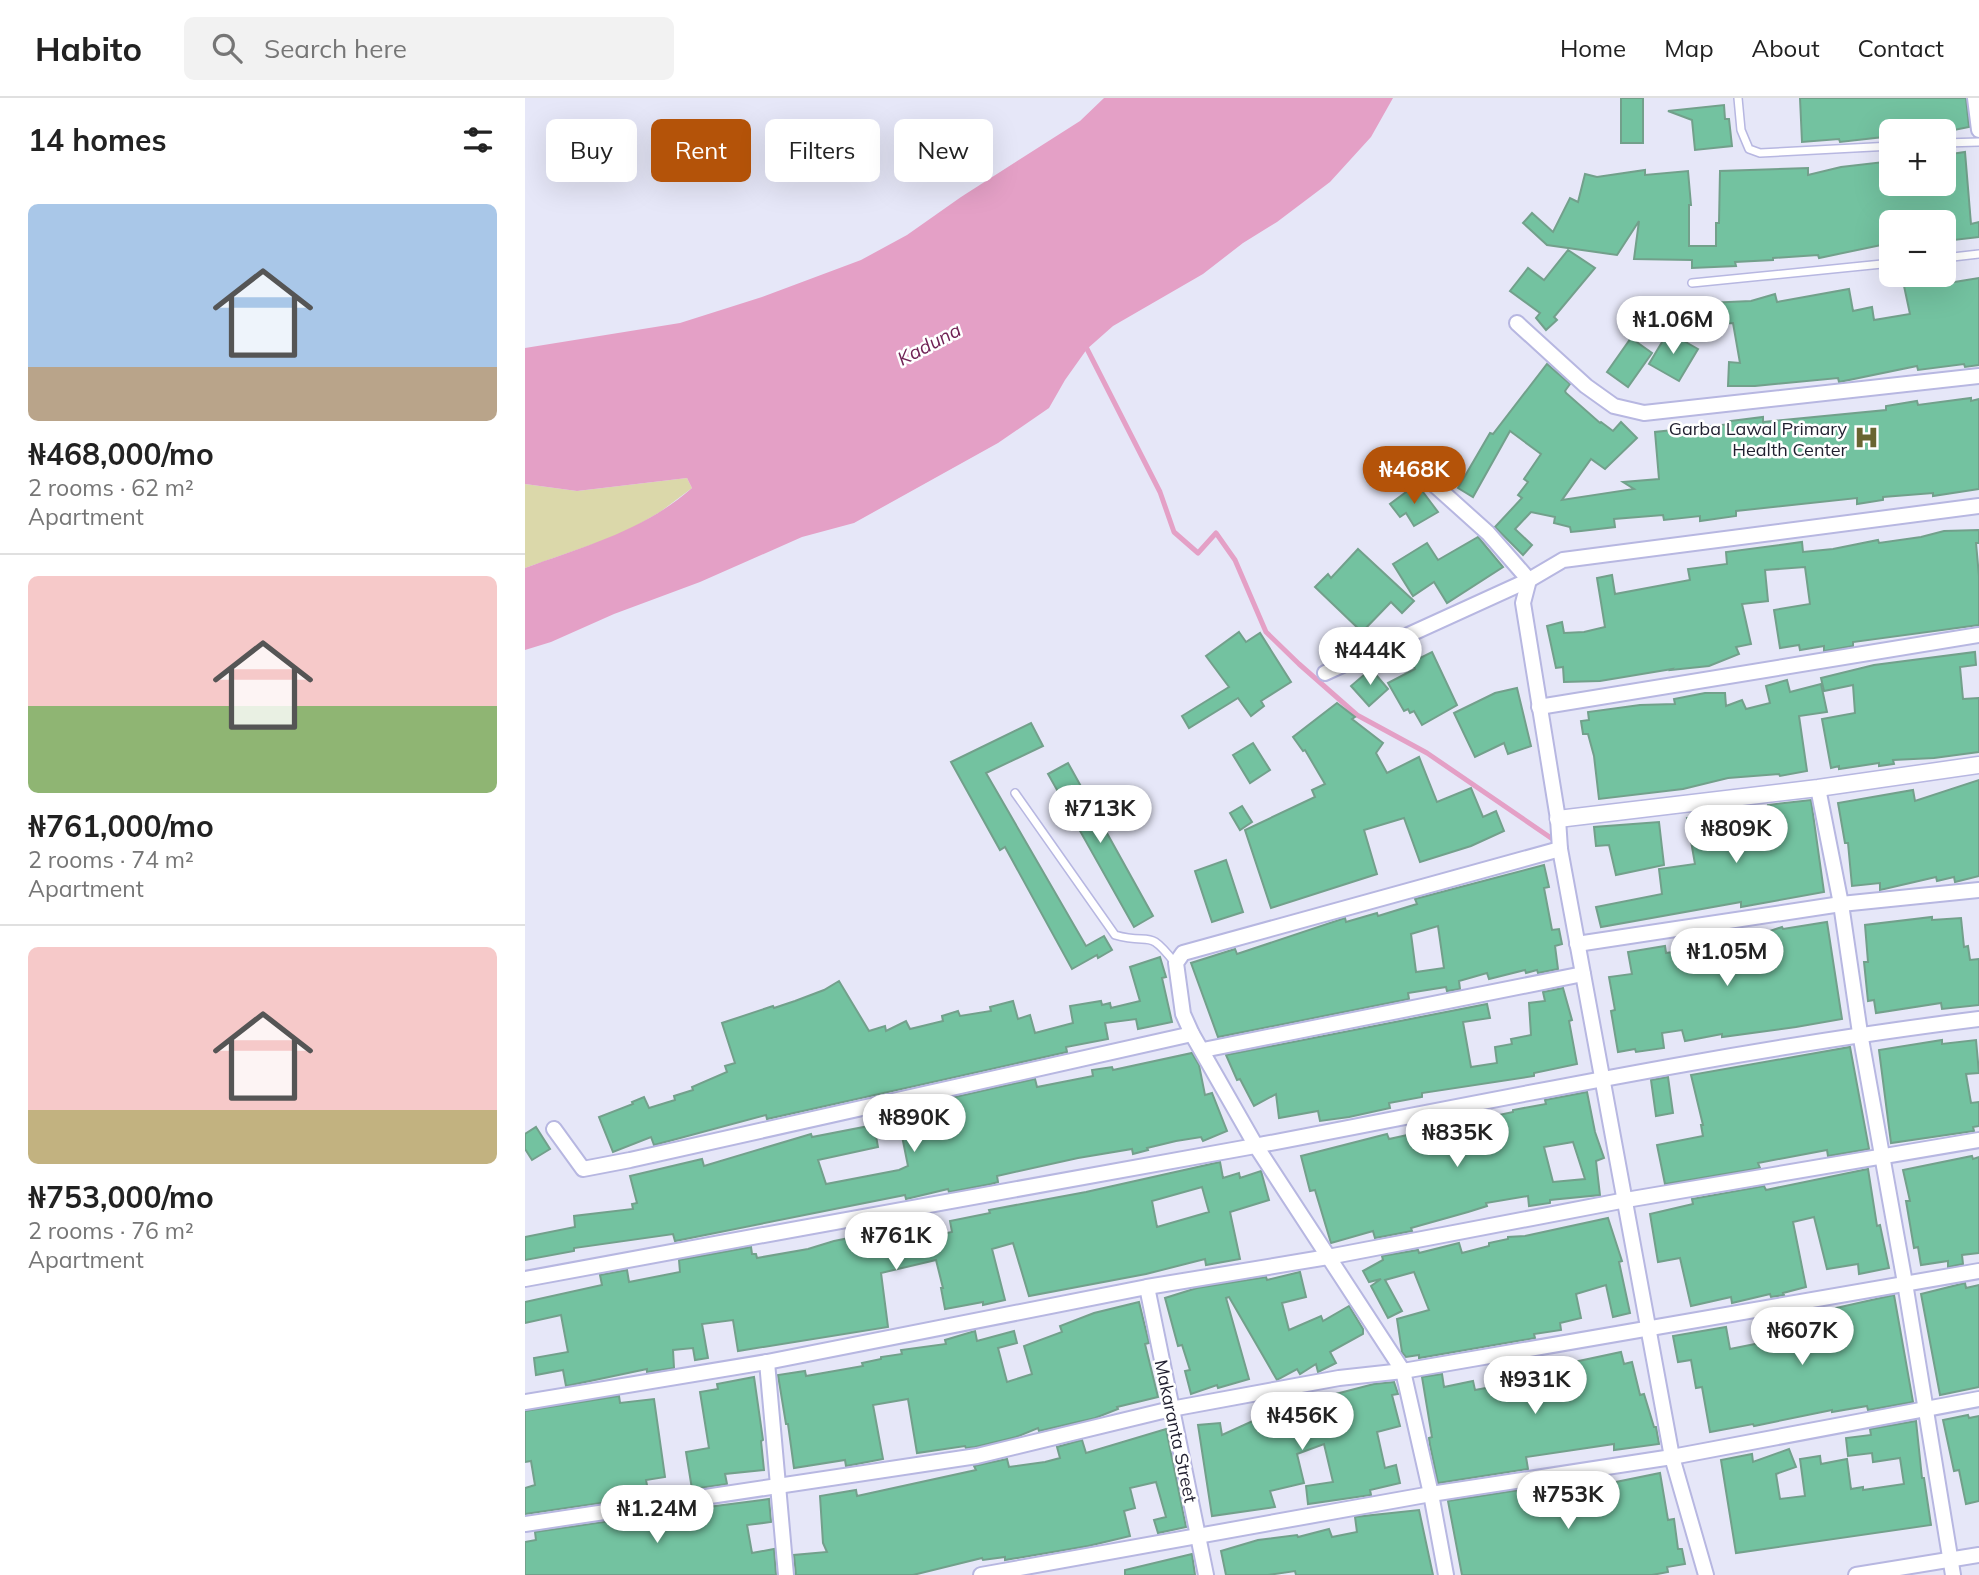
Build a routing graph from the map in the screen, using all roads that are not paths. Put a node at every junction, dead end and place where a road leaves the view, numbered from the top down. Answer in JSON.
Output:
{"nodes":[{"id":1,"x":1738,"y":98,"type":"edge"},
{"id":2,"x":1975,"y":98,"type":"edge"},
{"id":3,"x":1979,"y":130,"type":"edge"},
{"id":4,"x":1979,"y":142,"type":"edge"},
{"id":5,"x":1956,"y":143,"type":"edge"},
{"id":6,"x":1879,"y":147,"type":"edge"},
{"id":7,"x":1979,"y":254,"type":"edge"},
{"id":8,"x":1956,"y":256,"type":"edge"},
{"id":9,"x":1879,"y":264,"type":"edge"},
{"id":10,"x":1692,"y":283,"type":"dead end"},
{"id":11,"x":1517,"y":323,"type":"dead end"},
{"id":12,"x":1979,"y":376,"type":"edge"},
{"id":13,"x":1429,"y":480,"type":"dead end"},
{"id":14,"x":1979,"y":506,"type":"edge"},
{"id":15,"x":1529,"y":580,"type":"junction"},
{"id":16,"x":1979,"y":635,"type":"edge"},
{"id":17,"x":1325,"y":673,"type":"dead end"},
{"id":18,"x":1539,"y":707,"type":"junction"},
{"id":19,"x":1979,"y":765,"type":"edge"},
{"id":20,"x":1818,"y":788,"type":"junction"},
{"id":21,"x":1015,"y":793,"type":"dead end"},
{"id":22,"x":1558,"y":819,"type":"junction"},
{"id":23,"x":1560,"y":849,"type":"junction"},
{"id":24,"x":1979,"y":890,"type":"edge"},
{"id":25,"x":1841,"y":904,"type":"junction"},
{"id":26,"x":1577,"y":944,"type":"junction"},
{"id":27,"x":1176,"y":963,"type":"junction"},
{"id":28,"x":1583,"y":974,"type":"junction"},
{"id":29,"x":1979,"y":1019,"type":"edge"},
{"id":30,"x":1860,"y":1033,"type":"junction"},
{"id":31,"x":1192,"y":1034,"type":"junction"},
{"id":32,"x":1203,"y":1050,"type":"junction"},
{"id":33,"x":1601,"y":1079,"type":"junction"},
{"id":34,"x":554,"y":1129,"type":"dead end"},
{"id":35,"x":1979,"y":1140,"type":"edge"},
{"id":36,"x":1255,"y":1146,"type":"junction"},
{"id":37,"x":1881,"y":1156,"type":"junction"},
{"id":38,"x":1626,"y":1200,"type":"junction"},
{"id":39,"x":1328,"y":1257,"type":"junction"},
{"id":40,"x":1979,"y":1272,"type":"edge"},
{"id":41,"x":525,"y":1279,"type":"edge"},
{"id":42,"x":1905,"y":1283,"type":"junction"},
{"id":43,"x":1147,"y":1287,"type":"junction"},
{"id":44,"x":1650,"y":1330,"type":"junction"},
{"id":45,"x":767,"y":1362,"type":"junction"},
{"id":46,"x":1403,"y":1371,"type":"junction"},
{"id":47,"x":1979,"y":1399,"type":"edge"},
{"id":48,"x":525,"y":1402,"type":"edge"},
{"id":49,"x":1171,"y":1409,"type":"junction"},
{"id":50,"x":1926,"y":1409,"type":"junction"},
{"id":51,"x":1672,"y":1457,"type":"junction"},
{"id":52,"x":779,"y":1486,"type":"junction"},
{"id":53,"x":1431,"y":1494,"type":"junction"},
{"id":54,"x":525,"y":1524,"type":"edge"},
{"id":55,"x":1199,"y":1537,"type":"junction"},
{"id":56,"x":1979,"y":1555,"type":"edge"},
{"id":57,"x":1950,"y":1559,"type":"junction"},
{"id":58,"x":786,"y":1575,"type":"edge"},
{"id":59,"x":981,"y":1575,"type":"edge"},
{"id":60,"x":1206,"y":1575,"type":"edge"},
{"id":61,"x":1446,"y":1575,"type":"edge"},
{"id":62,"x":1706,"y":1575,"type":"edge"},
{"id":63,"x":1856,"y":1575,"type":"edge"},
{"id":64,"x":1953,"y":1575,"type":"edge"}],
"edges":[{"from":1,"to":6,"type":"lane"},
{"from":2,"to":3,"type":"street"},
{"from":4,"to":5,"type":"lane"},
{"from":7,"to":8,"type":"lane"},
{"from":9,"to":10,"type":"lane"},
{"from":11,"to":12,"type":"street"},
{"from":13,"to":15,"type":"street"},
{"from":14,"to":15,"type":"street"},
{"from":15,"to":17,"type":"street"},
{"from":15,"to":18,"type":"street"},
{"from":16,"to":18,"type":"street"},
{"from":18,"to":22,"type":"street"},
{"from":19,"to":20,"type":"street"},
{"from":20,"to":22,"type":"street"},
{"from":20,"to":25,"type":"street"},
{"from":21,"to":27,"type":"lane"},
{"from":22,"to":23,"type":"street"},
{"from":23,"to":26,"type":"street"},
{"from":23,"to":27,"type":"street"},
{"from":24,"to":25,"type":"street"},
{"from":25,"to":26,"type":"street"},
{"from":25,"to":30,"type":"street"},
{"from":26,"to":28,"type":"street"},
{"from":27,"to":31,"type":"street"},
{"from":28,"to":32,"type":"street"},
{"from":28,"to":33,"type":"street"},
{"from":29,"to":30,"type":"street"},
{"from":30,"to":33,"type":"street"},
{"from":30,"to":37,"type":"street"},
{"from":31,"to":32,"type":"street"},
{"from":31,"to":34,"type":"street"},
{"from":32,"to":36,"type":"street"},
{"from":33,"to":36,"type":"street"},
{"from":33,"to":38,"type":"street"},
{"from":35,"to":37,"type":"street"},
{"from":36,"to":39,"type":"street"},
{"from":36,"to":41,"type":"street"},
{"from":37,"to":38,"type":"street"},
{"from":37,"to":42,"type":"street"},
{"from":38,"to":39,"type":"street"},
{"from":38,"to":44,"type":"street"},
{"from":39,"to":43,"type":"street"},
{"from":39,"to":46,"type":"street"},
{"from":40,"to":42,"type":"street"},
{"from":42,"to":44,"type":"street"},
{"from":42,"to":50,"type":"street"},
{"from":43,"to":45,"type":"street"},
{"from":43,"to":49,"type":"street","name":"Makaranta Street"},
{"from":44,"to":46,"type":"street"},
{"from":44,"to":51,"type":"street"},
{"from":45,"to":48,"type":"street"},
{"from":45,"to":52,"type":"street"},
{"from":46,"to":49,"type":"street"},
{"from":46,"to":53,"type":"street"},
{"from":47,"to":50,"type":"street"},
{"from":49,"to":52,"type":"street"},
{"from":49,"to":55,"type":"street","name":"Makaranta Street"},
{"from":50,"to":51,"type":"street"},
{"from":50,"to":57,"type":"street"},
{"from":51,"to":53,"type":"street"},
{"from":51,"to":62,"type":"street"},
{"from":52,"to":54,"type":"street"},
{"from":52,"to":58,"type":"street"},
{"from":53,"to":55,"type":"street"},
{"from":53,"to":61,"type":"street"},
{"from":55,"to":59,"type":"street"},
{"from":55,"to":60,"type":"street","name":"Makaranta Street"},
{"from":56,"to":57,"type":"street"},
{"from":57,"to":63,"type":"street"},
{"from":57,"to":64,"type":"street"}]}
